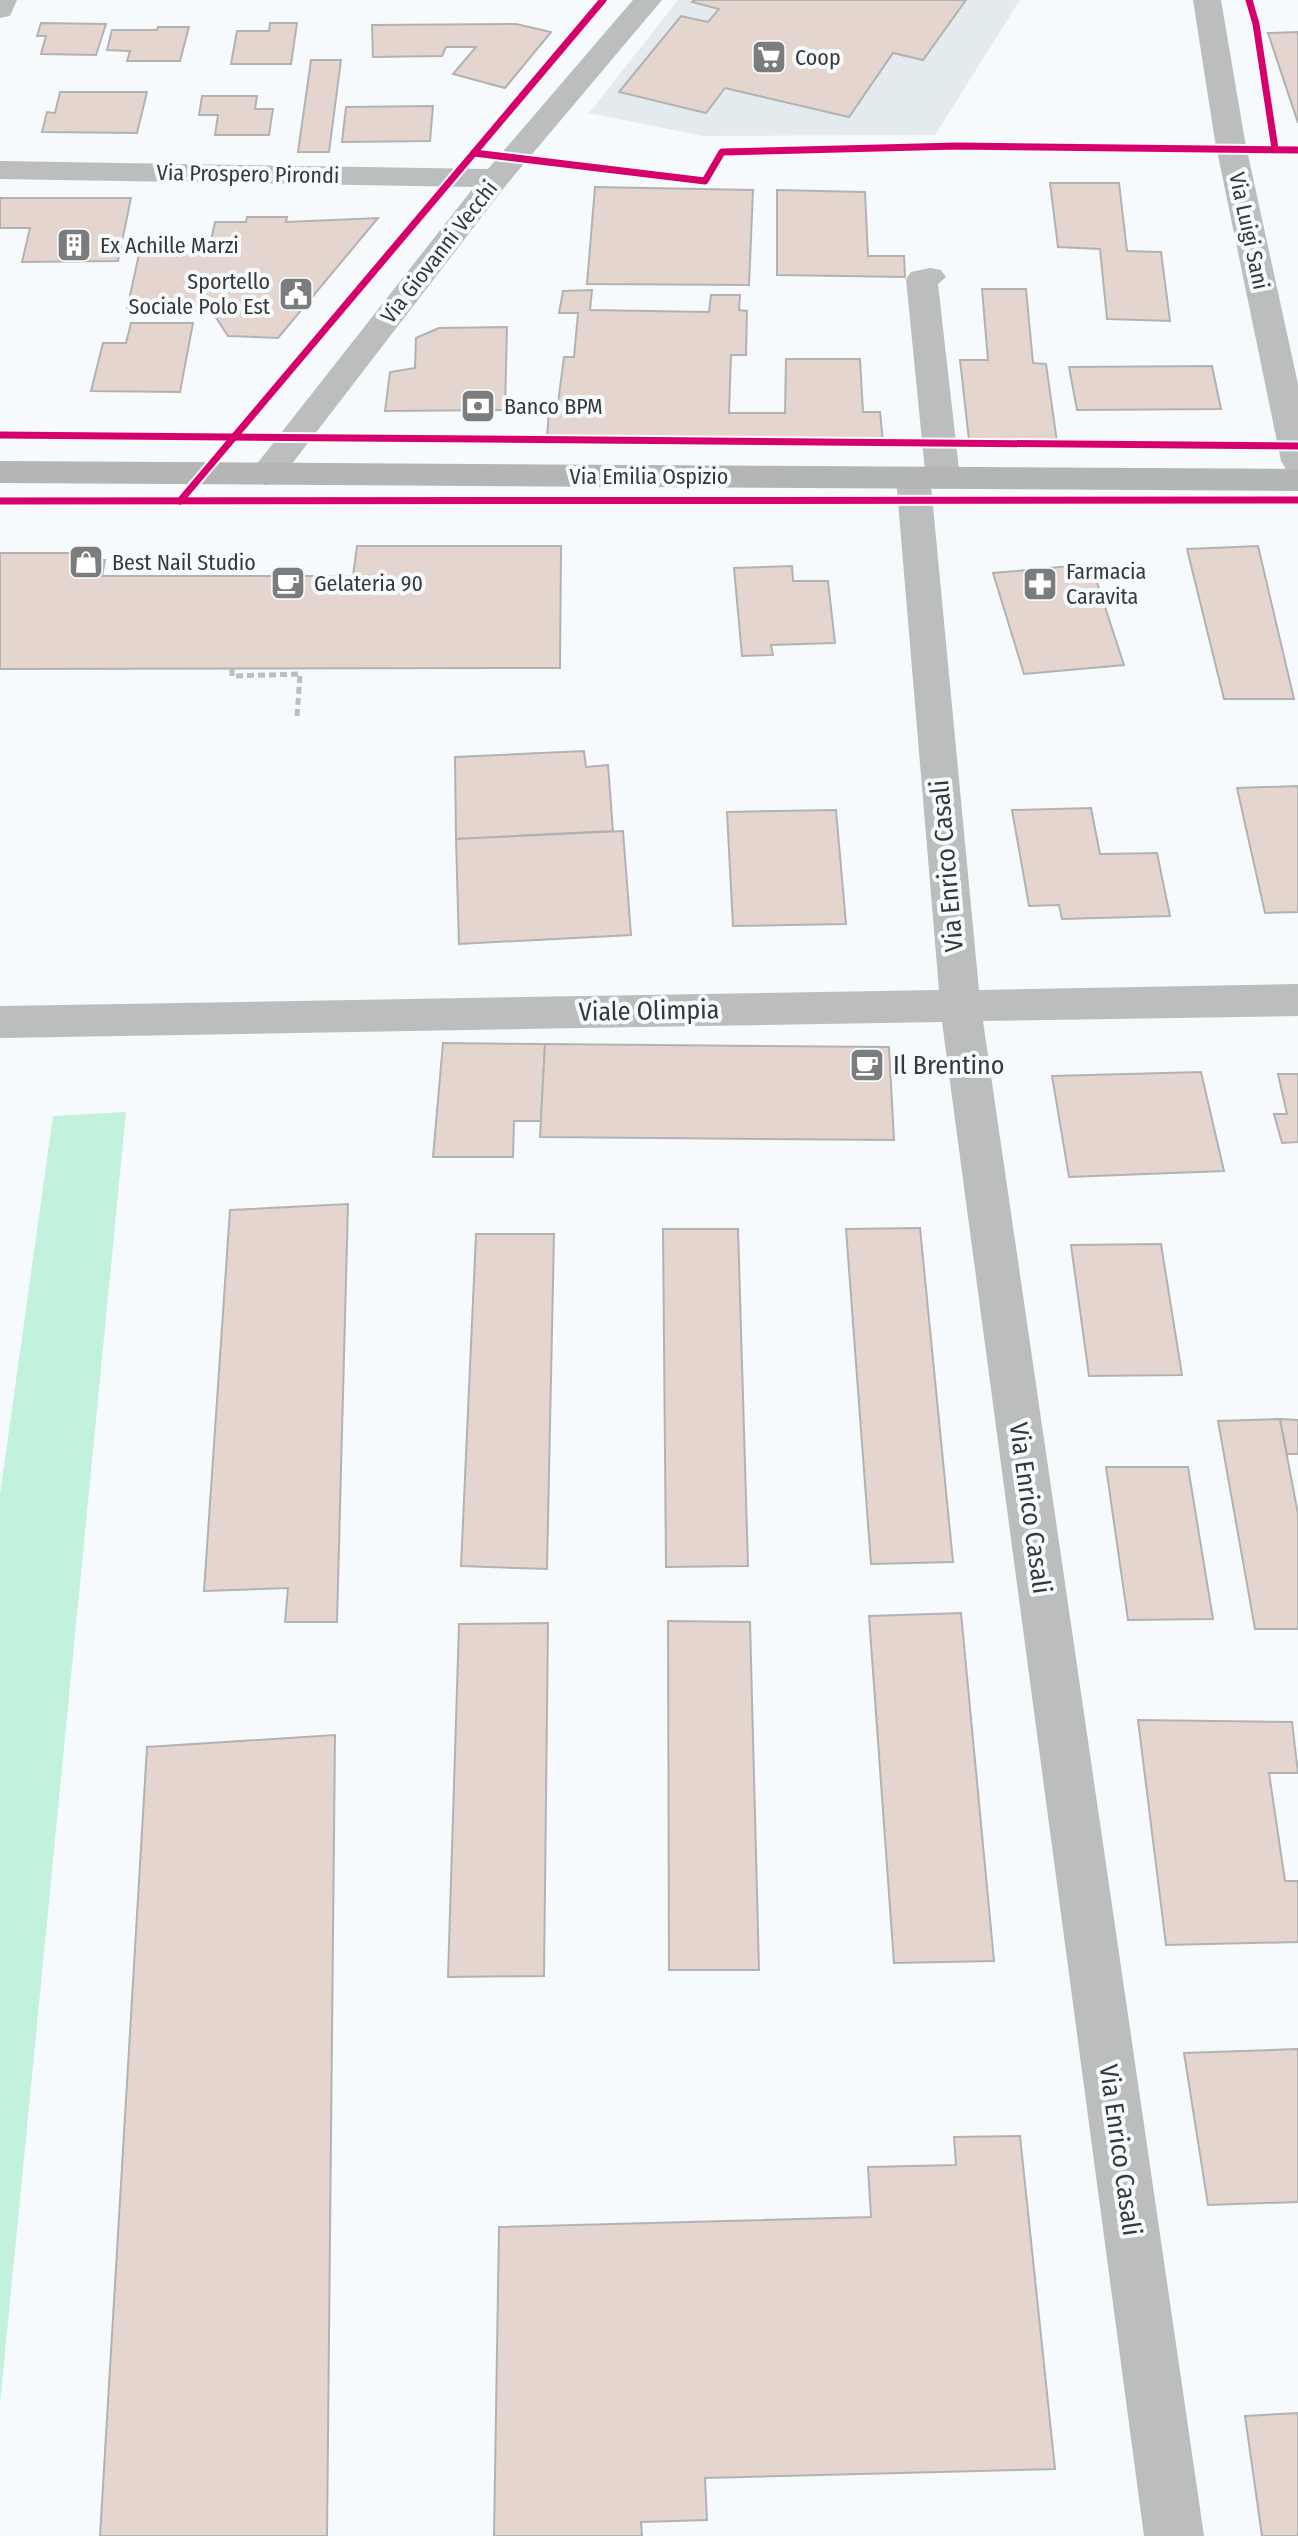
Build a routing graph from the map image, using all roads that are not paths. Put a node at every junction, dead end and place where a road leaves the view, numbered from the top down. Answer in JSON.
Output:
{"nodes":[{"id":1,"x":3,"y":0,"type":"edge"},
{"id":2,"x":648,"y":0,"type":"edge"},
{"id":3,"x":1207,"y":0,"type":"edge"},
{"id":4,"x":0,"y":10,"type":"edge"},
{"id":5,"x":0,"y":170,"type":"edge"},
{"id":6,"x":496,"y":178,"type":"junction"},
{"id":7,"x":930,"y":277,"type":"dead end"},
{"id":8,"x":1298,"y":461,"type":"edge"},
{"id":9,"x":0,"y":472,"type":"edge"},
{"id":10,"x":266,"y":474,"type":"junction"},
{"id":11,"x":928,"y":478,"type":"junction"},
{"id":12,"x":1298,"y":480,"type":"edge"},
{"id":13,"x":1298,"y":1000,"type":"edge"},
{"id":14,"x":960,"y":1004,"type":"junction"},
{"id":15,"x":0,"y":1022,"type":"edge"},
{"id":16,"x":1174,"y":2536,"type":"edge"}],
"edges":[{"from":1,"to":4,"type":"street"},
{"from":2,"to":6,"type":"street","name":"Via Giovanni Vecchi"},
{"from":3,"to":8,"type":"street","name":"Via Luigi Sani"},
{"from":5,"to":6,"type":"street","name":"Via Prospero Pirondi"},
{"from":6,"to":10,"type":"street","name":"Via Giovanni Vecchi"},
{"from":7,"to":11,"type":"street","name":"Via Enrico Casali"},
{"from":9,"to":10,"type":"main road","name":"Via Emilia Ospizio"},
{"from":10,"to":11,"type":"main road","name":"Via Emilia Ospizio"},
{"from":11,"to":12,"type":"main road","name":"Via Emilia Ospizio"},
{"from":11,"to":14,"type":"street","name":"Via Enrico Casali"},
{"from":13,"to":14,"type":"street","name":"Viale Olimpia"},
{"from":14,"to":15,"type":"street","name":"Viale Olimpia"},
{"from":14,"to":16,"type":"street","name":"Via Enrico Casali"}]}
